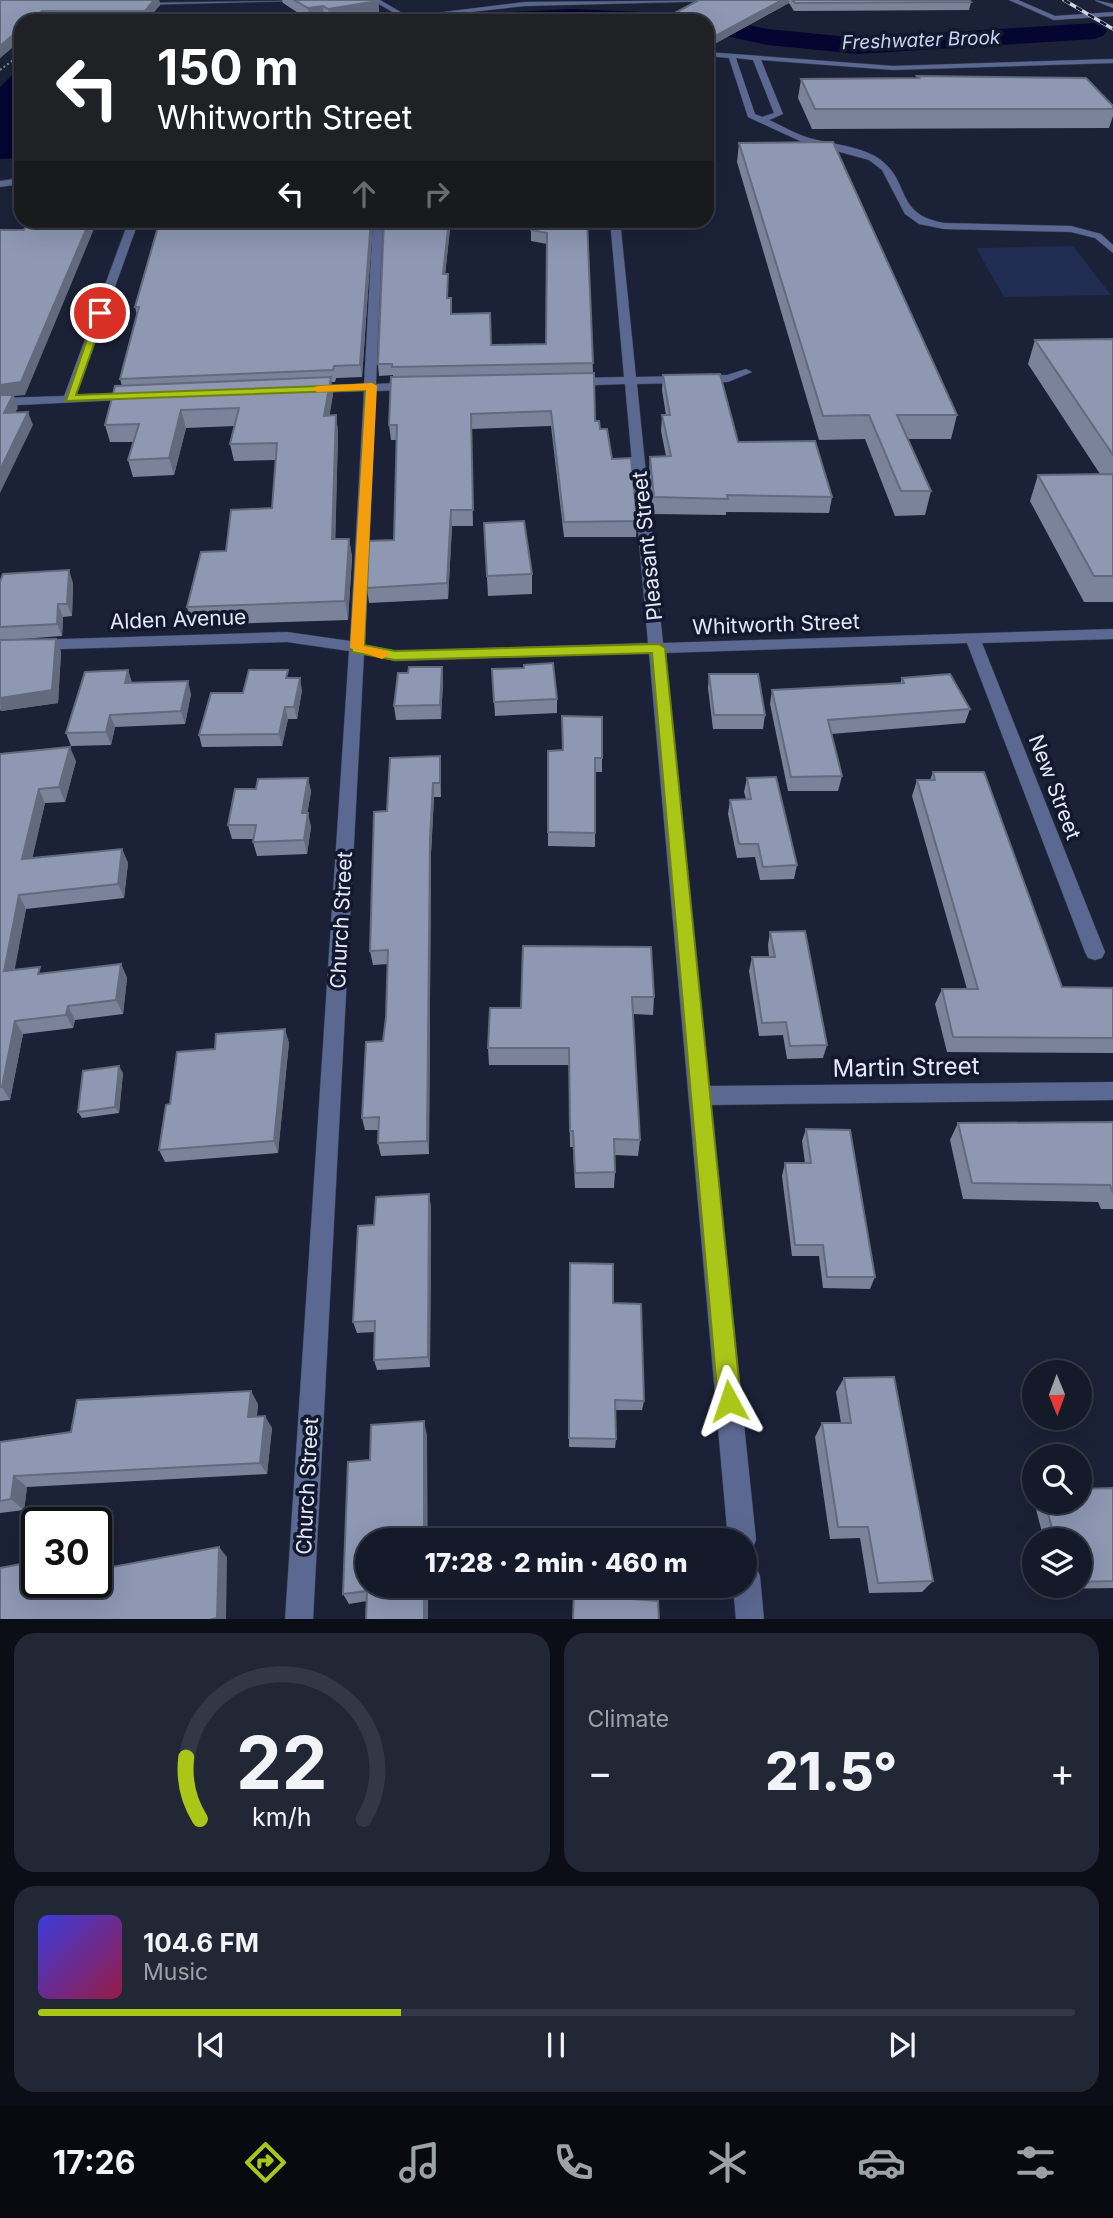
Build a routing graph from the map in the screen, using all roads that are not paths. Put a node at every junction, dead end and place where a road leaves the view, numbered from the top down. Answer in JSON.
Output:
{"nodes":[{"id":1,"x":336,"y":0,"type":"edge"},
{"id":2,"x":375,"y":0,"type":"edge"},
{"id":3,"x":695,"y":0,"type":"edge"},
{"id":4,"x":735,"y":0,"type":"edge"},
{"id":5,"x":757,"y":0,"type":"edge"},
{"id":6,"x":1012,"y":0,"type":"edge"},
{"id":7,"x":1098,"y":0,"type":"edge"},
{"id":8,"x":200,"y":1,"type":"edge"},
{"id":9,"x":586,"y":1,"type":"edge"},
{"id":10,"x":130,"y":3,"type":"edge"},
{"id":11,"x":1113,"y":6,"type":"edge"},
{"id":12,"x":401,"y":14,"type":"edge"},
{"id":13,"x":438,"y":14,"type":"edge"},
{"id":14,"x":1113,"y":15,"type":"edge"},
{"id":15,"x":714,"y":55,"type":"edge"},
{"id":16,"x":732,"y":57,"type":"junction"},
{"id":17,"x":757,"y":60,"type":"junction"},
{"id":18,"x":1113,"y":61,"type":"edge"},
{"id":19,"x":765,"y":119,"type":"junction"},
{"id":20,"x":131,"y":228,"type":"edge"},
{"id":21,"x":379,"y":228,"type":"edge"},
{"id":22,"x":616,"y":228,"type":"edge"},
{"id":23,"x":1113,"y":250,"type":"edge"},
{"id":24,"x":746,"y":372,"type":"dead end"},
{"id":25,"x":633,"y":379,"type":"junction"},
{"id":26,"x":551,"y":383,"type":"edge"},
{"id":27,"x":428,"y":385,"type":"edge"},
{"id":28,"x":372,"y":386,"type":"junction"},
{"id":29,"x":301,"y":389,"type":"edge"},
{"id":30,"x":149,"y":395,"type":"edge"},
{"id":31,"x":69,"y":399,"type":"junction"},
{"id":32,"x":0,"y":402,"type":"edge"},
{"id":33,"x":1113,"y":634,"type":"edge"},
{"id":34,"x":972,"y":639,"type":"junction"},
{"id":35,"x":0,"y":646,"type":"edge"},
{"id":36,"x":357,"y":648,"type":"junction"},
{"id":37,"x":659,"y":648,"type":"junction"},
{"id":38,"x":1095,"y":952,"type":"dead end"},
{"id":39,"x":1113,"y":1091,"type":"edge"},
{"id":40,"x":701,"y":1096,"type":"junction"},
{"id":41,"x":741,"y":1528,"type":"edge"},
{"id":42,"x":748,"y":1598,"type":"edge"},
{"id":43,"x":299,"y":1619,"type":"edge"},
{"id":44,"x":750,"y":1619,"type":"edge"}],
"edges":[{"from":1,"to":8,"type":"street"},
{"from":2,"to":12,"type":"street"},
{"from":3,"to":4,"type":"street"},
{"from":3,"to":9,"type":"street"},
{"from":4,"to":5,"type":"street"},
{"from":6,"to":14,"type":"street"},
{"from":7,"to":11,"type":"street"},
{"from":8,"to":10,"type":"street"},
{"from":9,"to":13,"type":"street"},
{"from":15,"to":16,"type":"street"},
{"from":16,"to":17,"type":"street"},
{"from":16,"to":19,"type":"street"},
{"from":17,"to":18,"type":"street"},
{"from":17,"to":19,"type":"street"},
{"from":19,"to":23,"type":"street"},
{"from":20,"to":31,"type":"street"},
{"from":21,"to":28,"type":"street","name":"Church Street"},
{"from":22,"to":25,"type":"street","name":"Pleasant Street"},
{"from":24,"to":25,"type":"street"},
{"from":25,"to":26,"type":"street"},
{"from":25,"to":37,"type":"street","name":"Pleasant Street"},
{"from":27,"to":28,"type":"street"},
{"from":28,"to":29,"type":"street"},
{"from":28,"to":36,"type":"street","name":"Church Street"},
{"from":30,"to":31,"type":"street"},
{"from":31,"to":32,"type":"street"},
{"from":33,"to":34,"type":"street","name":"Whitworth Street"},
{"from":34,"to":37,"type":"street","name":"Whitworth Street"},
{"from":34,"to":38,"type":"street","name":"New Street"},
{"from":35,"to":36,"type":"street","name":"Alden Avenue"},
{"from":36,"to":37,"type":"street","name":"Whitworth Street"},
{"from":36,"to":43,"type":"street","name":"Church Street"},
{"from":37,"to":40,"type":"street","name":"Pleasant Street"},
{"from":39,"to":40,"type":"street","name":"Martin Street"},
{"from":40,"to":41,"type":"street","name":"Pleasant Street"},
{"from":42,"to":44,"type":"street"}]}
